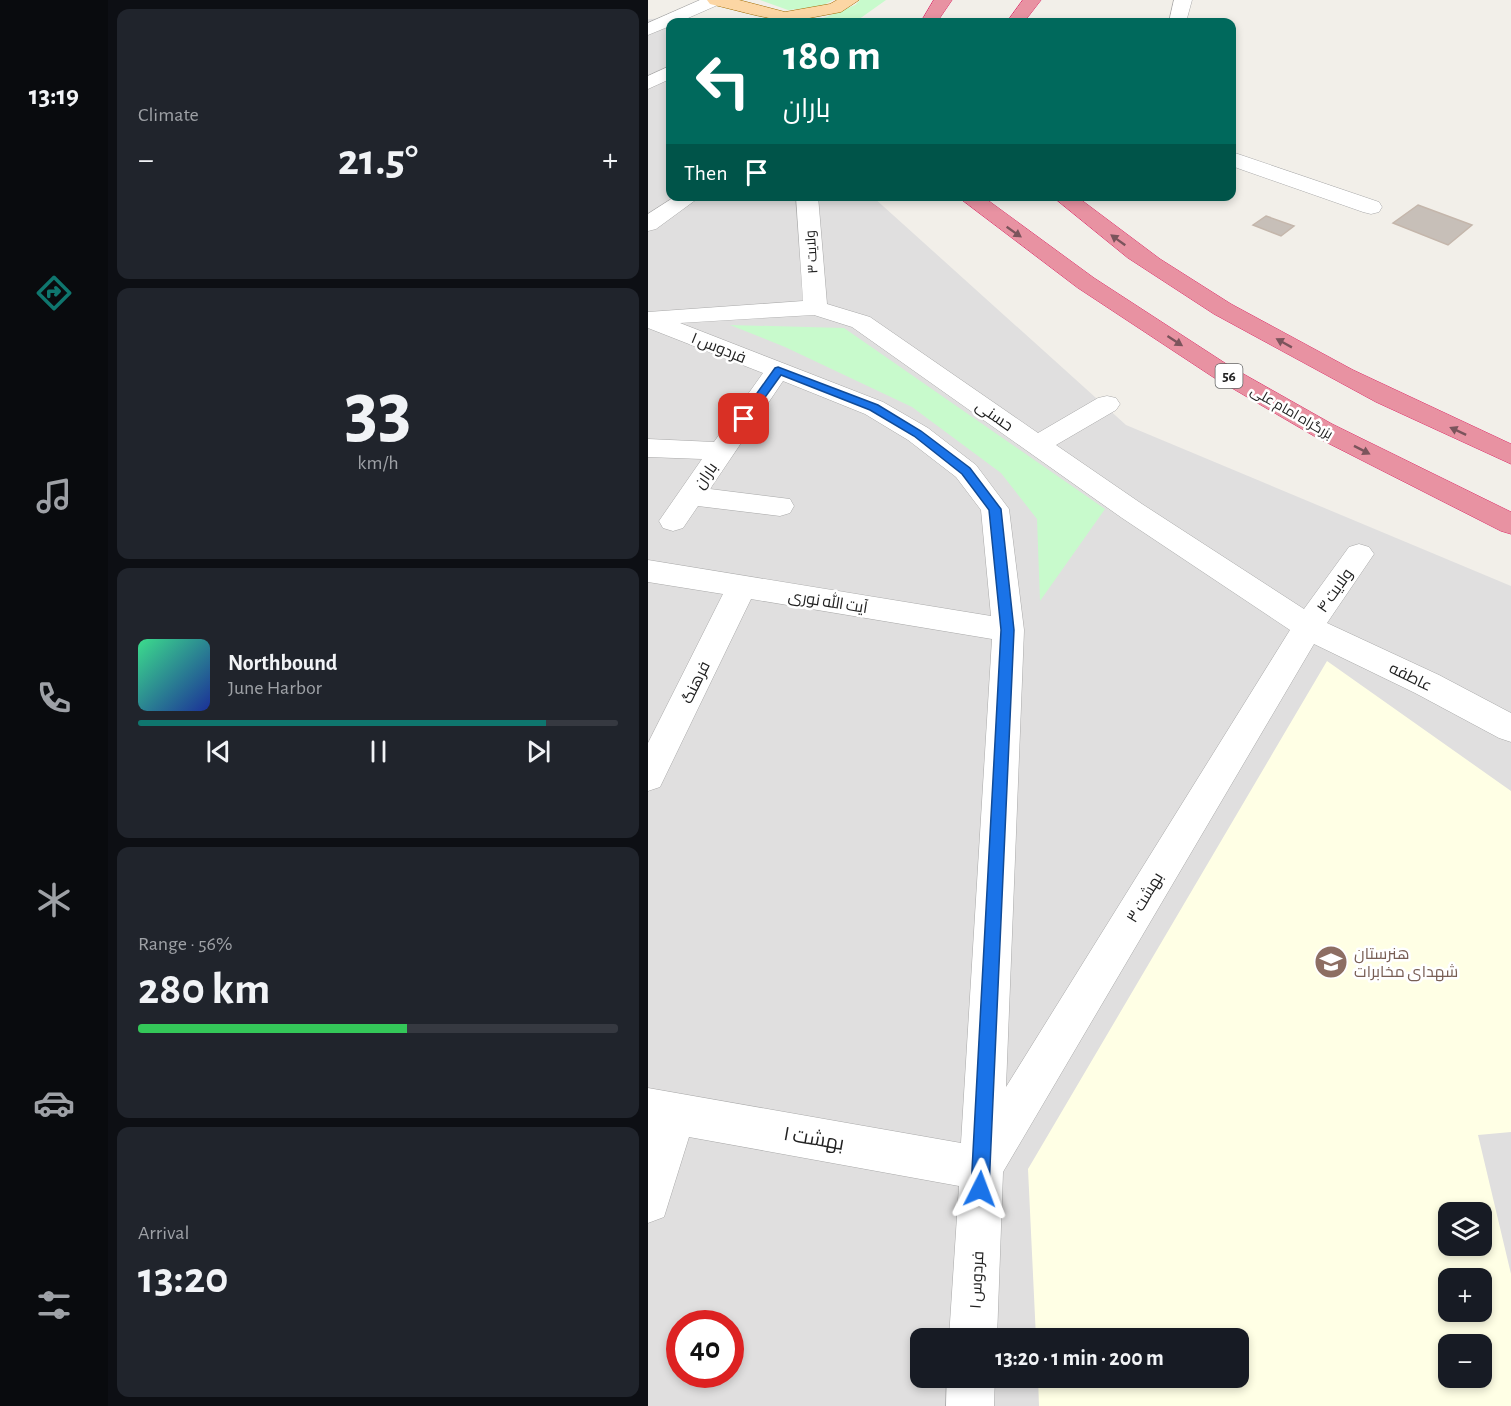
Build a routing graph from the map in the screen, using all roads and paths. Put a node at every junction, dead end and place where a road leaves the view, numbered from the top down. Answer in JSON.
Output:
{"nodes":[{"id":1,"x":715,"y":0,"type":"edge"},
{"id":2,"x":850,"y":0,"type":"edge"},
{"id":3,"x":943,"y":0,"type":"edge"},
{"id":4,"x":1032,"y":0,"type":"edge"},
{"id":5,"x":1184,"y":0,"type":"edge"},
{"id":6,"x":675,"y":18,"type":"edge"},
{"id":7,"x":785,"y":18,"type":"edge"},
{"id":8,"x":798,"y":18,"type":"edge"},
{"id":9,"x":932,"y":18,"type":"edge"},
{"id":10,"x":1019,"y":18,"type":"edge"},
{"id":11,"x":1179,"y":18,"type":"edge"},
{"id":12,"x":666,"y":22,"type":"edge"},
{"id":13,"x":648,"y":30,"type":"edge"},
{"id":14,"x":666,"y":74,"type":"edge"},
{"id":15,"x":649,"y":82,"type":"edge"},
{"id":16,"x":666,"y":86,"type":"edge"},
{"id":17,"x":1236,"y":160,"type":"edge"},
{"id":18,"x":683,"y":201,"type":"edge"},
{"id":19,"x":807,"y":201,"type":"edge"},
{"id":20,"x":974,"y":201,"type":"edge"},
{"id":21,"x":1068,"y":201,"type":"edge"},
{"id":22,"x":1371,"y":207,"type":"dead end"},
{"id":23,"x":648,"y":224,"type":"edge"},
{"id":24,"x":814,"y":308,"type":"junction"},
{"id":25,"x":648,"y":318,"type":"edge"},
{"id":26,"x":778,"y":370,"type":"junction"},
{"id":27,"x":1107,"y":404,"type":"dead end"},
{"id":28,"x":1037,"y":445,"type":"junction"},
{"id":29,"x":648,"y":448,"type":"edge"},
{"id":30,"x":721,"y":451,"type":"junction"},
{"id":31,"x":1511,"y":455,"type":"edge"},
{"id":32,"x":690,"y":496,"type":"junction"},
{"id":33,"x":780,"y":506,"type":"dead end"},
{"id":34,"x":673,"y":521,"type":"dead end"},
{"id":35,"x":1511,"y":524,"type":"edge"},
{"id":36,"x":1359,"y":554,"type":"dead end"},
{"id":37,"x":648,"y":571,"type":"edge"},
{"id":38,"x":742,"y":586,"type":"junction"},
{"id":39,"x":1308,"y":627,"type":"junction"},
{"id":40,"x":1008,"y":630,"type":"junction"},
{"id":41,"x":1511,"y":729,"type":"edge"},
{"id":42,"x":648,"y":777,"type":"edge"},
{"id":43,"x":662,"y":1111,"type":"edge"},
{"id":44,"x":981,"y":1168,"type":"junction"},
{"id":45,"x":648,"y":1201,"type":"edge"},
{"id":46,"x":973,"y":1328,"type":"edge"},
{"id":47,"x":971,"y":1388,"type":"edge"},
{"id":48,"x":970,"y":1406,"type":"edge"}],
"edges":[{"from":1,"to":6,"type":"street"},
{"from":1,"to":7,"type":"main road"},
{"from":2,"to":8,"type":"main road"},
{"from":3,"to":9,"type":"highway"},
{"from":4,"to":10,"type":"highway"},
{"from":5,"to":11,"type":"street"},
{"from":12,"to":13,"type":"street"},
{"from":14,"to":15,"type":"street"},
{"from":15,"to":16,"type":"street"},
{"from":17,"to":22,"type":"street"},
{"from":18,"to":23,"type":"street"},
{"from":19,"to":24,"type":"street","name":"ولایت ۳"},
{"from":20,"to":35,"type":"highway","name":"بزرگراه امام علی","number":"56","one_way":true},
{"from":31,"to":21,"type":"highway","one_way":true},
{"from":24,"to":25,"type":"street","name":"حسنی"},
{"from":24,"to":28,"type":"street","name":"حسنی"},
{"from":25,"to":26,"type":"street","name":"فردوس ۱"},
{"from":26,"to":30,"type":"street","name":"باران"},
{"from":26,"to":40,"type":"street","name":"فردوس ۱"},
{"from":27,"to":28,"type":"street"},
{"from":28,"to":39,"type":"street","name":"حسنی"},
{"from":29,"to":30,"type":"street"},
{"from":30,"to":32,"type":"street","name":"باران"},
{"from":32,"to":33,"type":"street"},
{"from":32,"to":34,"type":"street","name":"باران"},
{"from":36,"to":39,"type":"street","name":"ولایت ۴"},
{"from":37,"to":38,"type":"street","name":"آیت الله نوری"},
{"from":38,"to":40,"type":"street","name":"آیت الله نوری"},
{"from":38,"to":42,"type":"street","name":"فرهنگ"},
{"from":39,"to":41,"type":"street","name":"عاطفه"},
{"from":39,"to":44,"type":"street","name":"بهشت ۳"},
{"from":40,"to":44,"type":"street","name":"فردوس ۱"},
{"from":43,"to":44,"type":"street","name":"بهشت ۱"},
{"from":43,"to":45,"type":"street"},
{"from":44,"to":46,"type":"street","name":"فردوس ۱"},
{"from":47,"to":48,"type":"street"}]}
